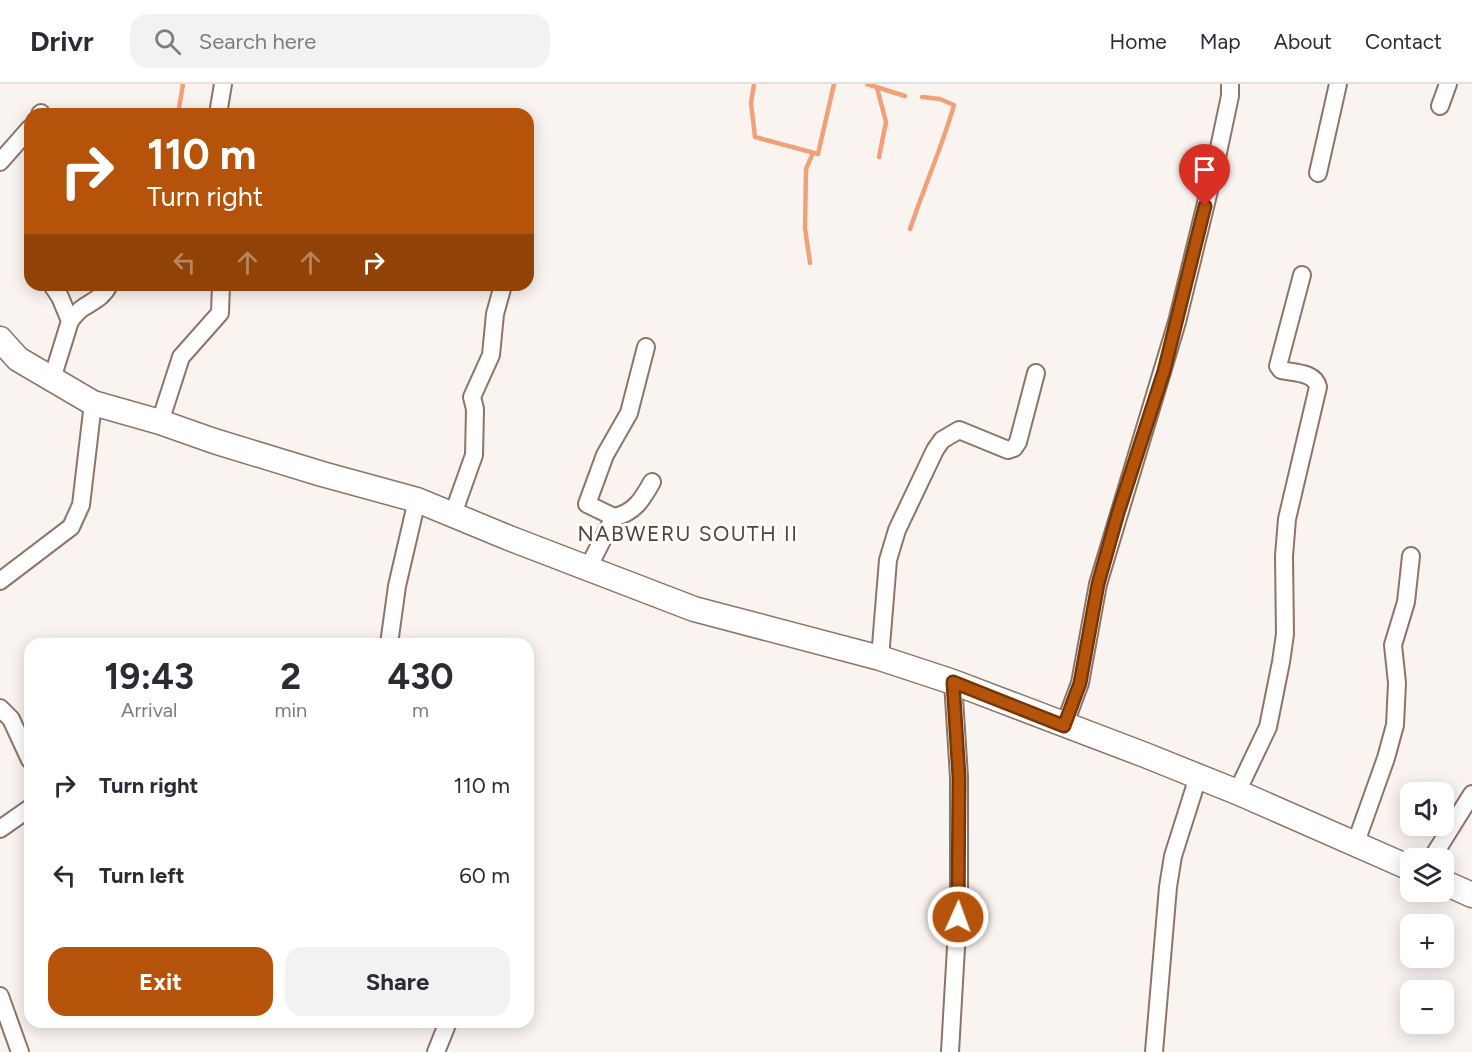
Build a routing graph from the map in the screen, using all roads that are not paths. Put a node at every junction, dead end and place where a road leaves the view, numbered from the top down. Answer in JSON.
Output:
{"nodes":[{"id":1,"x":223,"y":84,"type":"edge"},
{"id":2,"x":1230,"y":84,"type":"edge"},
{"id":3,"x":1338,"y":84,"type":"edge"},
{"id":4,"x":1448,"y":84,"type":"edge"},
{"id":5,"x":1440,"y":105,"type":"dead end"},
{"id":6,"x":219,"y":108,"type":"edge"},
{"id":7,"x":24,"y":135,"type":"edge"},
{"id":8,"x":0,"y":162,"type":"edge"},
{"id":9,"x":1318,"y":173,"type":"dead end"},
{"id":10,"x":1302,"y":275,"type":"dead end"},
{"id":11,"x":56,"y":291,"type":"edge"},
{"id":12,"x":106,"y":291,"type":"edge"},
{"id":13,"x":221,"y":291,"type":"edge"},
{"id":14,"x":501,"y":291,"type":"edge"},
{"id":15,"x":70,"y":321,"type":"junction"},
{"id":16,"x":0,"y":339,"type":"edge"},
{"id":17,"x":646,"y":348,"type":"dead end"},
{"id":18,"x":1036,"y":373,"type":"dead end"},
{"id":19,"x":52,"y":380,"type":"junction"},
{"id":20,"x":93,"y":404,"type":"junction"},
{"id":21,"x":160,"y":422,"type":"junction"},
{"id":22,"x":652,"y":482,"type":"dead end"},
{"id":23,"x":417,"y":500,"type":"junction"},
{"id":24,"x":453,"y":514,"type":"junction"},
{"id":25,"x":614,"y":517,"type":"junction"},
{"id":26,"x":1411,"y":556,"type":"dead end"},
{"id":27,"x":588,"y":568,"type":"junction"},
{"id":28,"x":0,"y":581,"type":"edge"},
{"id":29,"x":390,"y":638,"type":"edge"},
{"id":30,"x":880,"y":658,"type":"junction"},
{"id":31,"x":953,"y":682,"type":"junction"},
{"id":32,"x":0,"y":708,"type":"edge"},
{"id":33,"x":1064,"y":726,"type":"junction"},
{"id":34,"x":24,"y":747,"type":"edge"},
{"id":35,"x":1198,"y":777,"type":"junction"},
{"id":36,"x":1237,"y":792,"type":"junction"},
{"id":37,"x":1472,"y":794,"type":"edge"},
{"id":38,"x":24,"y":812,"type":"edge"},
{"id":39,"x":0,"y":829,"type":"edge"},
{"id":40,"x":1355,"y":845,"type":"junction"},
{"id":41,"x":1438,"y":848,"type":"edge"},
{"id":42,"x":1400,"y":864,"type":"edge"},
{"id":43,"x":1454,"y":887,"type":"edge"},
{"id":44,"x":1472,"y":895,"type":"edge"},
{"id":45,"x":0,"y":996,"type":"edge"},
{"id":46,"x":446,"y":1028,"type":"edge"},
{"id":47,"x":20,"y":1052,"type":"edge"},
{"id":48,"x":436,"y":1052,"type":"edge"},
{"id":49,"x":950,"y":1052,"type":"edge"},
{"id":50,"x":1154,"y":1052,"type":"edge"}],
"edges":[{"from":1,"to":6,"type":"street"},
{"from":2,"to":33,"type":"street"},
{"from":3,"to":9,"type":"street"},
{"from":4,"to":5,"type":"street"},
{"from":7,"to":8,"type":"street"},
{"from":10,"to":36,"type":"street"},
{"from":11,"to":15,"type":"street"},
{"from":12,"to":15,"type":"street"},
{"from":13,"to":21,"type":"street"},
{"from":14,"to":24,"type":"street"},
{"from":15,"to":19,"type":"street"},
{"from":16,"to":19,"type":"street"},
{"from":17,"to":25,"type":"street"},
{"from":18,"to":30,"type":"street"},
{"from":19,"to":20,"type":"street"},
{"from":20,"to":21,"type":"street"},
{"from":20,"to":28,"type":"street"},
{"from":21,"to":23,"type":"street"},
{"from":22,"to":25,"type":"street"},
{"from":23,"to":24,"type":"street"},
{"from":23,"to":29,"type":"street"},
{"from":24,"to":27,"type":"street"},
{"from":25,"to":27,"type":"street"},
{"from":26,"to":40,"type":"street"},
{"from":27,"to":30,"type":"street"},
{"from":30,"to":31,"type":"street"},
{"from":31,"to":33,"type":"street"},
{"from":31,"to":49,"type":"street"},
{"from":32,"to":34,"type":"street"},
{"from":33,"to":35,"type":"street"},
{"from":35,"to":36,"type":"street"},
{"from":35,"to":50,"type":"street"},
{"from":36,"to":40,"type":"street"},
{"from":37,"to":41,"type":"street"},
{"from":38,"to":39,"type":"street"},
{"from":40,"to":42,"type":"street"},
{"from":43,"to":44,"type":"street"},
{"from":45,"to":47,"type":"street"},
{"from":46,"to":48,"type":"street"}]}
